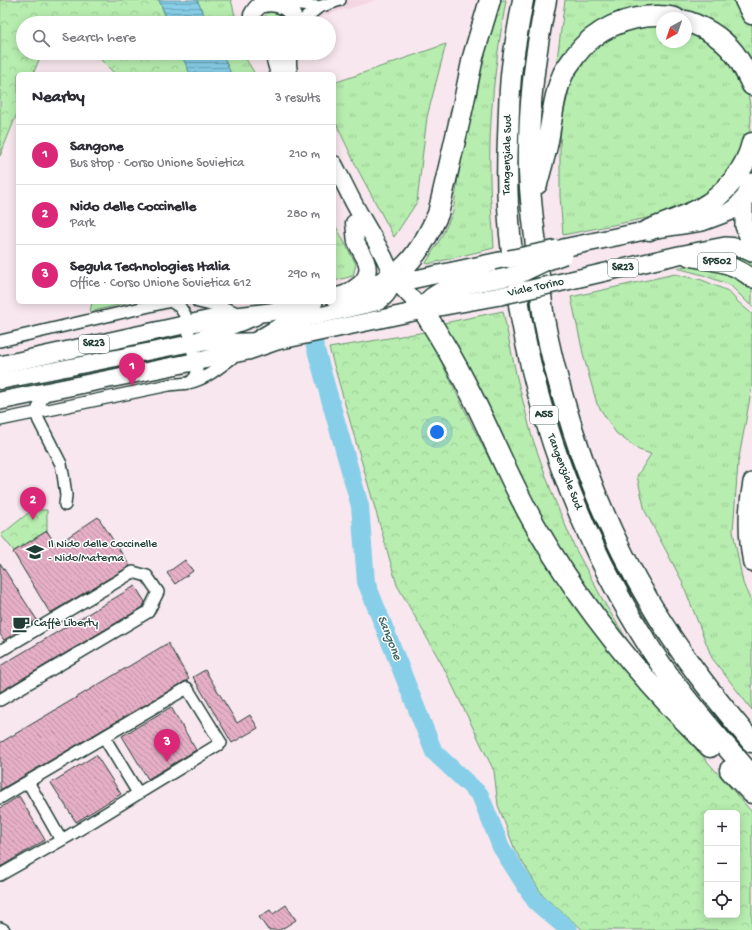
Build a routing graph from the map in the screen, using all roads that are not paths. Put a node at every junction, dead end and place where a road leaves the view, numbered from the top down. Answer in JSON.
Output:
{"nodes":[{"id":1,"x":340,"y":0,"type":"edge"},
{"id":2,"x":490,"y":0,"type":"edge"},
{"id":3,"x":523,"y":0,"type":"edge"},
{"id":4,"x":546,"y":0,"type":"edge"},
{"id":5,"x":745,"y":0,"type":"edge"},
{"id":6,"x":278,"y":1,"type":"edge"},
{"id":7,"x":319,"y":7,"type":"junction"},
{"id":8,"x":251,"y":13,"type":"edge"},
{"id":9,"x":752,"y":14,"type":"edge"},
{"id":10,"x":293,"y":16,"type":"edge"},
{"id":11,"x":308,"y":16,"type":"edge"},
{"id":12,"x":656,"y":16,"type":"edge"},
{"id":13,"x":692,"y":24,"type":"edge"},
{"id":14,"x":275,"y":60,"type":"edge"},
{"id":15,"x":288,"y":60,"type":"edge"},
{"id":16,"x":278,"y":72,"type":"edge"},
{"id":17,"x":289,"y":72,"type":"edge"},
{"id":18,"x":751,"y":87,"type":"edge"},
{"id":19,"x":752,"y":143,"type":"edge"},
{"id":20,"x":336,"y":168,"type":"edge"},
{"id":21,"x":336,"y":188,"type":"edge"},
{"id":22,"x":749,"y":190,"type":"edge"},
{"id":23,"x":531,"y":206,"type":"junction"},
{"id":24,"x":354,"y":223,"type":"junction"},
{"id":25,"x":649,"y":230,"type":"junction"},
{"id":26,"x":752,"y":246,"type":"edge"},
{"id":27,"x":564,"y":251,"type":"junction"},
{"id":28,"x":752,"y":253,"type":"edge"},
{"id":29,"x":679,"y":255,"type":"junction"},
{"id":30,"x":391,"y":272,"type":"junction"},
{"id":31,"x":752,"y":279,"type":"edge"},
{"id":32,"x":371,"y":289,"type":"joint"},
{"id":33,"x":339,"y":296,"type":"edge"},
{"id":34,"x":158,"y":304,"type":"edge"},
{"id":35,"x":176,"y":304,"type":"edge"},
{"id":36,"x":207,"y":304,"type":"edge"},
{"id":37,"x":423,"y":310,"type":"junction"},
{"id":38,"x":315,"y":313,"type":"edge"},
{"id":39,"x":244,"y":315,"type":"junction"},
{"id":40,"x":188,"y":324,"type":"junction"},
{"id":41,"x":278,"y":326,"type":"junction"},
{"id":42,"x":0,"y":341,"type":"edge"},
{"id":43,"x":192,"y":343,"type":"junction"},
{"id":44,"x":239,"y":353,"type":"junction"},
{"id":45,"x":196,"y":362,"type":"junction"},
{"id":46,"x":0,"y":364,"type":"edge"},
{"id":47,"x":0,"y":381,"type":"edge"},
{"id":48,"x":191,"y":382,"type":"junction"},
{"id":49,"x":45,"y":392,"type":"junction"},
{"id":50,"x":0,"y":401,"type":"edge"},
{"id":51,"x":36,"y":413,"type":"junction"},
{"id":52,"x":0,"y":420,"type":"edge"},
{"id":53,"x":752,"y":482,"type":"edge"},
{"id":54,"x":64,"y":505,"type":"dead end"},
{"id":55,"x":752,"y":563,"type":"edge"},
{"id":56,"x":0,"y":651,"type":"edge"},
{"id":57,"x":0,"y":700,"type":"edge"},
{"id":58,"x":104,"y":737,"type":"junction"},
{"id":59,"x":752,"y":742,"type":"edge"},
{"id":60,"x":752,"y":776,"type":"edge"},
{"id":61,"x":28,"y":782,"type":"junction"},
{"id":62,"x":138,"y":793,"type":"junction"},
{"id":63,"x":752,"y":793,"type":"edge"},
{"id":64,"x":0,"y":798,"type":"edge"},
{"id":65,"x":60,"y":840,"type":"junction"},
{"id":66,"x":0,"y":875,"type":"edge"},
{"id":67,"x":0,"y":928,"type":"edge"},
{"id":68,"x":4,"y":930,"type":"edge"}],
"edges":[{"from":1,"to":7,"type":"street"},
{"from":2,"to":30,"type":"highway"},
{"from":3,"to":60,"type":"highway","name":"Tangenziale Sud","number":"A55"},
{"from":4,"to":23,"type":"highway","name":"Tangenziale Sud","number":"A55"},
{"from":5,"to":9,"type":"highway"},
{"from":6,"to":7,"type":"street"},
{"from":6,"to":8,"type":"street"},
{"from":6,"to":10,"type":"street"},
{"from":7,"to":11,"type":"street"},
{"from":12,"to":23,"type":"highway"},
{"from":13,"to":18,"type":"highway"},
{"from":14,"to":16,"type":"street"},
{"from":15,"to":17,"type":"street"},
{"from":19,"to":25,"type":"highway"},
{"from":20,"to":30,"type":"street"},
{"from":21,"to":24,"type":"street"},
{"from":22,"to":25,"type":"main road"},
{"from":22,"to":26,"type":"main road"},
{"from":23,"to":59,"type":"highway","name":"Tangenziale Sud","number":"A55"},
{"from":24,"to":30,"type":"street"},
{"from":24,"to":33,"type":"street"},
{"from":25,"to":27,"type":"main road"},
{"from":27,"to":30,"type":"main road","bridge":true},
{"from":27,"to":37,"type":"main road","bridge":true},
{"from":28,"to":29,"type":"main road","name":"Viale Torino","number":"SR23"},
{"from":29,"to":31,"type":"main road","number":"SP502"},
{"from":29,"to":37,"type":"main road","name":"Viale Torino","number":"SR23","bridge":true},
{"from":30,"to":32,"type":"highway"},
{"from":30,"to":37,"type":"street"},
{"from":30,"to":38,"type":"street"},
{"from":32,"to":33,"type":"main road"},
{"from":34,"to":42,"type":"street"},
{"from":35,"to":40,"type":"street"},
{"from":36,"to":39,"type":"street"},
{"from":37,"to":38,"type":"main road","name":"Viale Torino","number":"SR23"},
{"from":37,"to":63,"type":"highway"},
{"from":38,"to":41,"type":"main road","number":"SR23"},
{"from":38,"to":41,"type":"main road","number":"SR23"},
{"from":39,"to":40,"type":"main road","number":"SR23"},
{"from":39,"to":41,"type":"main road","number":"SR23"},
{"from":40,"to":43,"type":"street"},
{"from":40,"to":46,"type":"main road","number":"SR23"},
{"from":41,"to":43,"type":"street"},
{"from":41,"to":43,"type":"street"},
{"from":41,"to":44,"type":"main road","number":"SR23"},
{"from":43,"to":45,"type":"street"},
{"from":43,"to":47,"type":"street"},
{"from":44,"to":45,"type":"main road","number":"SR23"},
{"from":44,"to":48,"type":"street"},
{"from":45,"to":48,"type":"street"},
{"from":45,"to":49,"type":"main road","number":"SR23"},
{"from":48,"to":51,"type":"street"},
{"from":49,"to":50,"type":"main road","number":"SR23"},
{"from":49,"to":51,"type":"street"},
{"from":51,"to":52,"type":"street"},
{"from":51,"to":54,"type":"street"},
{"from":53,"to":55,"type":"main road"},
{"from":56,"to":57,"type":"street"},
{"from":58,"to":61,"type":"street"},
{"from":58,"to":62,"type":"street"},
{"from":58,"to":62,"type":"street"},
{"from":61,"to":64,"type":"street"},
{"from":61,"to":65,"type":"street"},
{"from":62,"to":65,"type":"street"},
{"from":65,"to":66,"type":"street"},
{"from":67,"to":68,"type":"street"}]}
